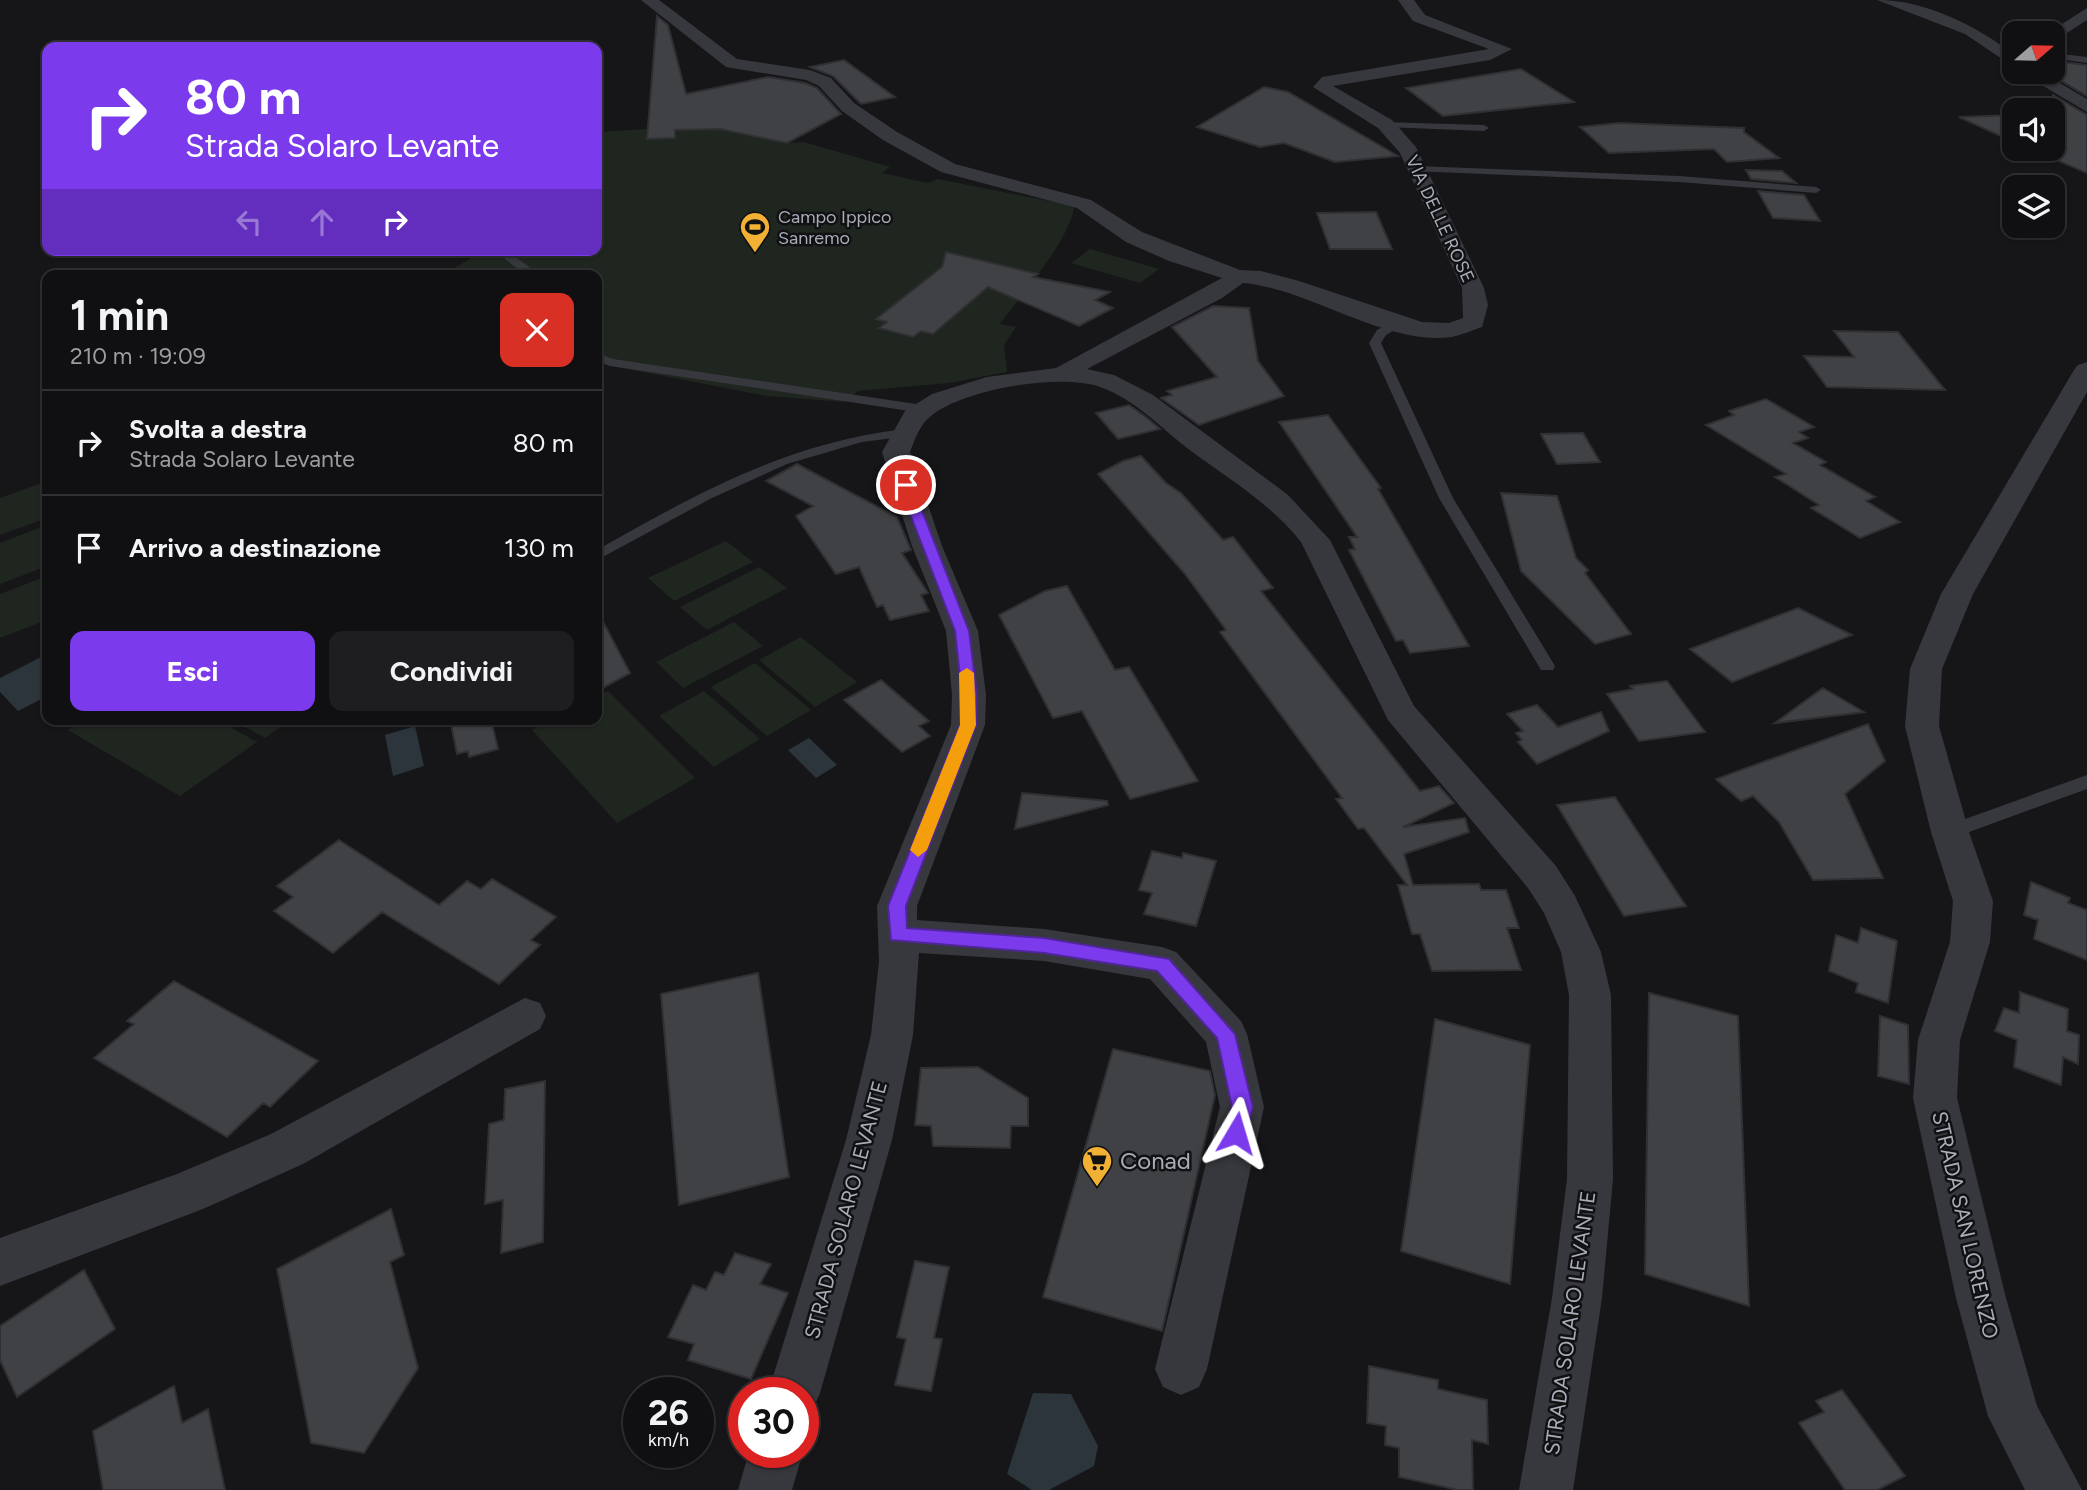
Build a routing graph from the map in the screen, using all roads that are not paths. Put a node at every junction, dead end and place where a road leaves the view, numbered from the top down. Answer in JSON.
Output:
{"nodes":[{"id":1,"x":649,"y":0,"type":"edge"},
{"id":2,"x":1406,"y":0,"type":"edge"},
{"id":3,"x":1885,"y":0,"type":"edge"},
{"id":4,"x":2087,"y":13,"type":"edge"},
{"id":5,"x":2065,"y":29,"type":"edge"},
{"id":6,"x":2002,"y":53,"type":"edge"},
{"id":7,"x":2065,"y":57,"type":"edge"},
{"id":8,"x":2087,"y":60,"type":"edge"},
{"id":9,"x":2049,"y":84,"type":"edge"},
{"id":10,"x":2087,"y":107,"type":"edge"},
{"id":11,"x":1385,"y":124,"type":"junction"},
{"id":12,"x":1484,"y":128,"type":"dead end"},
{"id":13,"x":1417,"y":169,"type":"junction"},
{"id":14,"x":1816,"y":190,"type":"dead end"},
{"id":15,"x":509,"y":257,"type":"dead end"},
{"id":16,"x":527,"y":270,"type":"edge"},
{"id":17,"x":1234,"y":276,"type":"junction"},
{"id":18,"x":1399,"y":322,"type":"junction"},
{"id":19,"x":602,"y":359,"type":"edge"},
{"id":20,"x":2087,"y":370,"type":"edge"},
{"id":21,"x":1061,"y":376,"type":"junction"},
{"id":22,"x":913,"y":421,"type":"junction"},
{"id":23,"x":602,"y":553,"type":"edge"},
{"id":24,"x":1548,"y":666,"type":"dead end"},
{"id":25,"x":2087,"y":782,"type":"edge"},
{"id":26,"x":1950,"y":832,"type":"junction"},
{"id":27,"x":898,"y":934,"type":"junction"},
{"id":28,"x":525,"y":1016,"type":"dead end"},
{"id":29,"x":0,"y":1262,"type":"edge"},
{"id":30,"x":1181,"y":1369,"type":"dead end"},
{"id":31,"x":799,"y":1377,"type":"edge"},
{"id":32,"x":771,"y":1468,"type":"edge"},
{"id":33,"x":765,"y":1490,"type":"edge"},
{"id":34,"x":1546,"y":1490,"type":"edge"},
{"id":35,"x":2055,"y":1490,"type":"edge"}],
"edges":[{"from":1,"to":17,"type":"street","name":"VIA DELLE ROSE"},
{"from":2,"to":11,"type":"street","name":"VIA DELLE ROSE"},
{"from":3,"to":6,"type":"street"},
{"from":4,"to":5,"type":"street"},
{"from":7,"to":8,"type":"lane"},
{"from":9,"to":10,"type":"street"},
{"from":11,"to":12,"type":"lane"},
{"from":11,"to":13,"type":"street","name":"VIA DELLE ROSE"},
{"from":13,"to":14,"type":"lane"},
{"from":13,"to":18,"type":"street","name":"VIA DELLE ROSE"},
{"from":15,"to":16,"type":"lane"},
{"from":17,"to":18,"type":"street","name":"VIA DELLE ROSE"},
{"from":17,"to":21,"type":"street"},
{"from":18,"to":24,"type":"lane"},
{"from":19,"to":22,"type":"lane"},
{"from":20,"to":26,"type":"street","name":"STRADA SAN LORENZO"},
{"from":21,"to":22,"type":"street","name":"STRADA SOLARO LEVANTE"},
{"from":21,"to":34,"type":"street","name":"STRADA SOLARO LEVANTE"},
{"from":22,"to":23,"type":"lane"},
{"from":22,"to":27,"type":"street","name":"STRADA SOLARO LEVANTE"},
{"from":25,"to":26,"type":"lane"},
{"from":26,"to":35,"type":"street","name":"STRADA SAN LORENZO"},
{"from":27,"to":30,"type":"street"},
{"from":27,"to":31,"type":"street","name":"STRADA SOLARO LEVANTE"},
{"from":28,"to":29,"type":"street"},
{"from":32,"to":33,"type":"street"}]}
